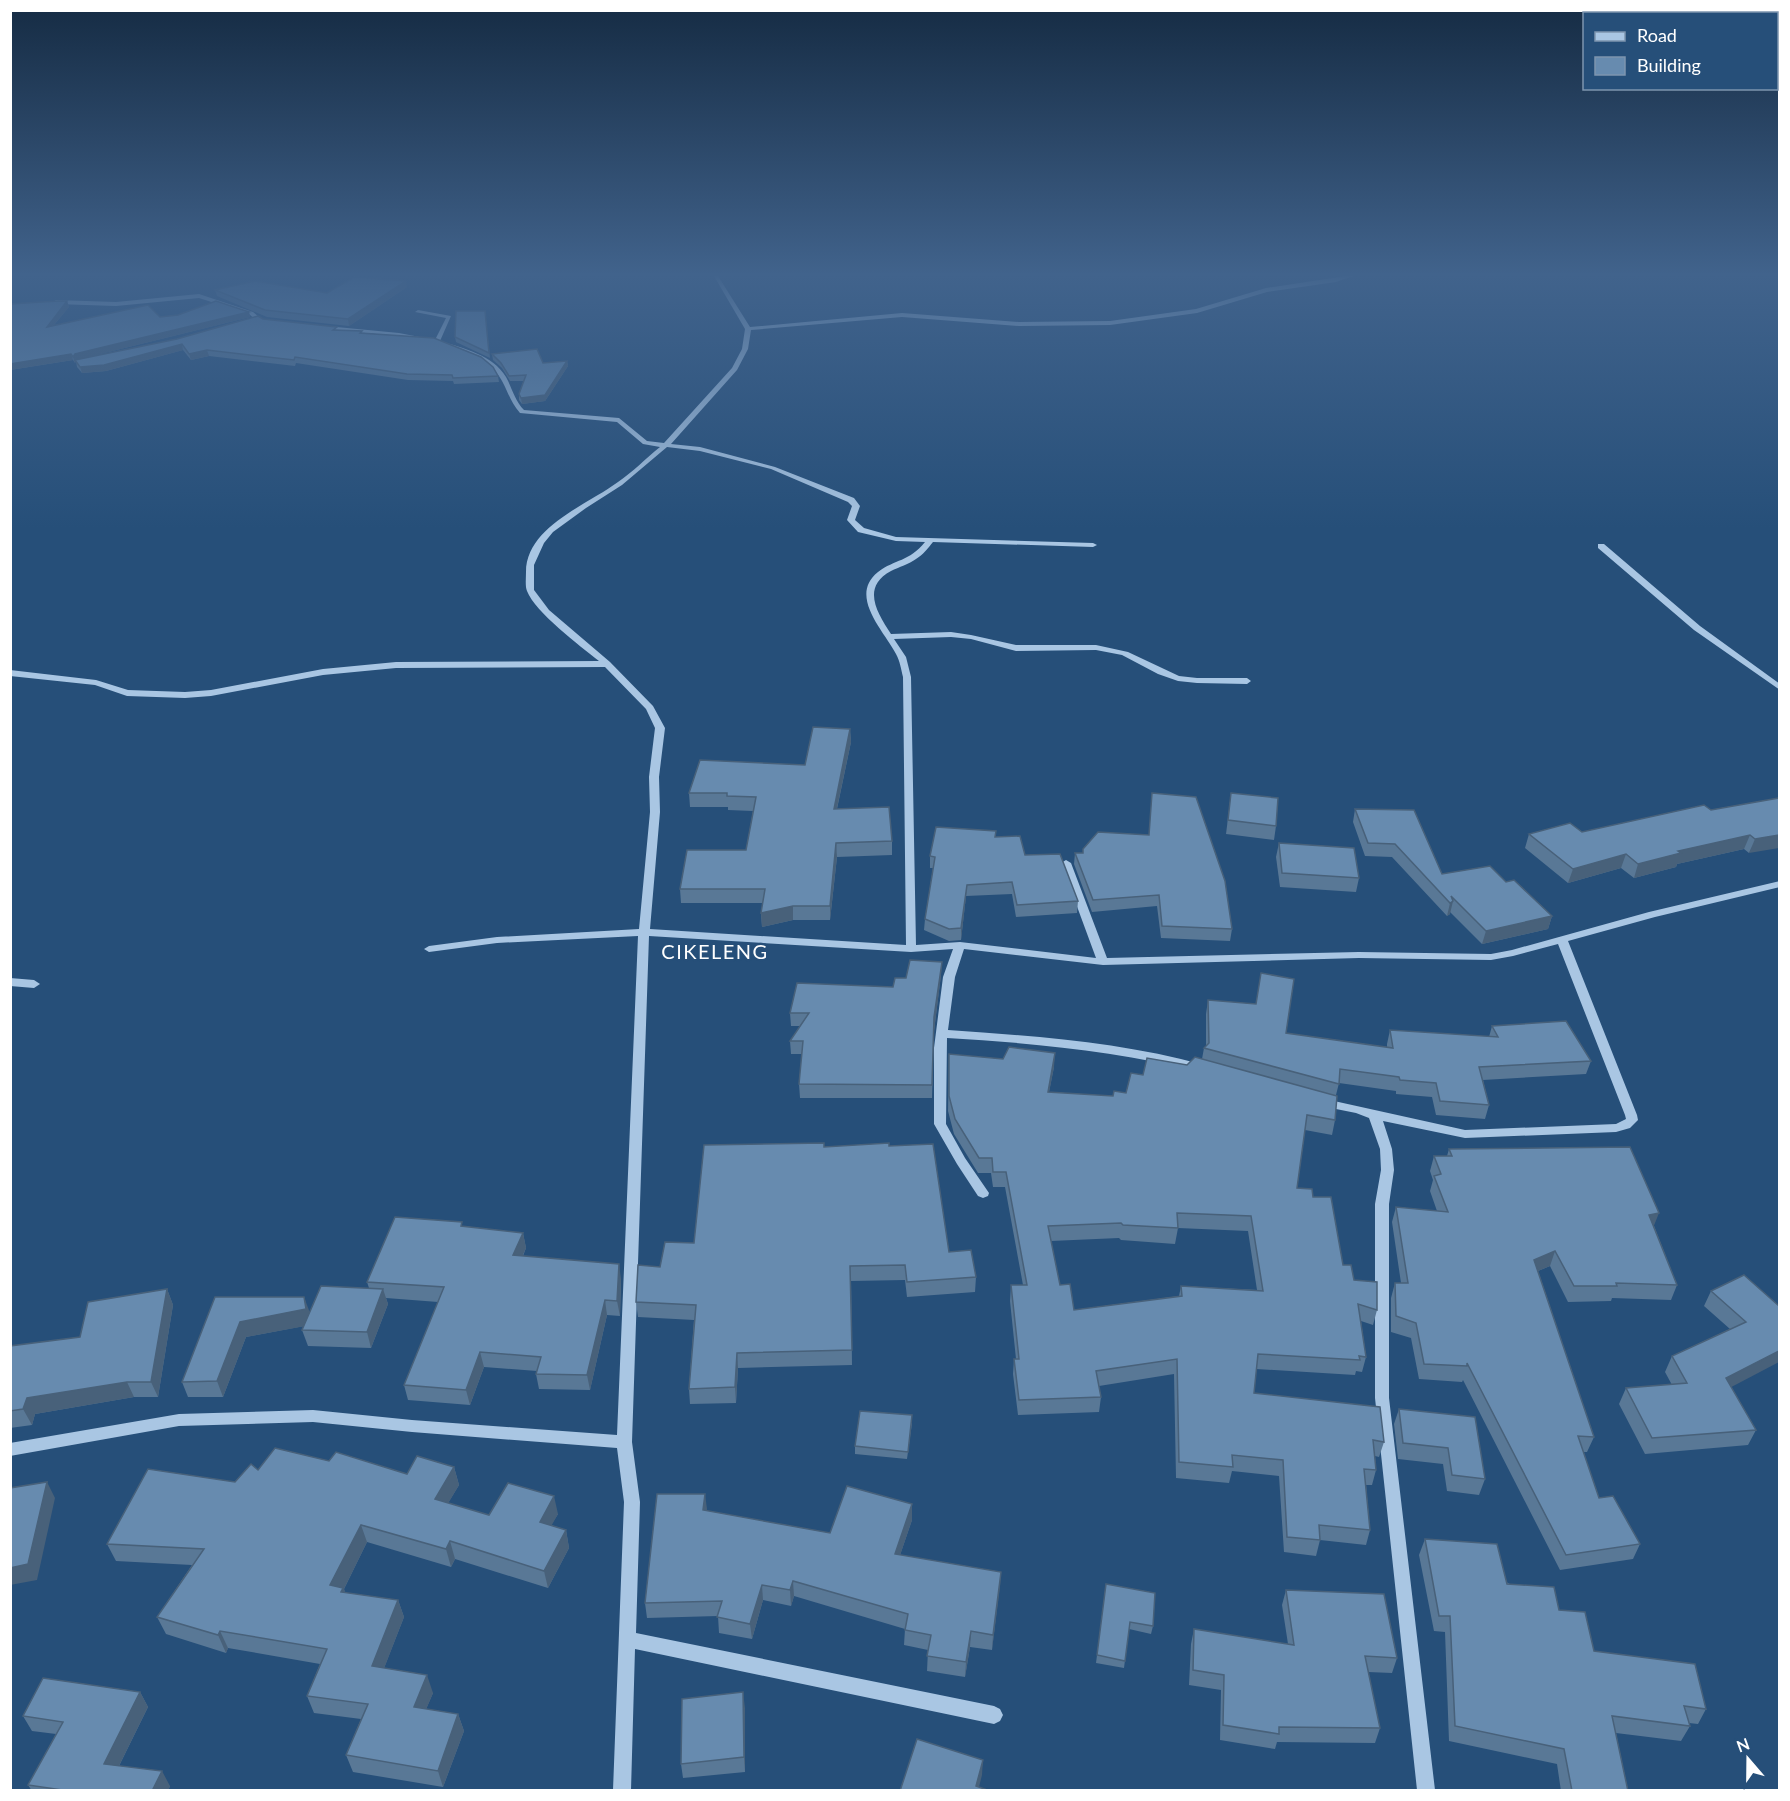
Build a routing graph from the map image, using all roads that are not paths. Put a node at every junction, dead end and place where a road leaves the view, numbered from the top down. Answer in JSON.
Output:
{"nodes":[{"id":1,"x":484,"y":360,"type":"edge"},
{"id":2,"x":740,"y":360,"type":"edge"},
{"id":3,"x":665,"y":446,"type":"junction"},
{"id":4,"x":930,"y":541,"type":"junction"},
{"id":5,"x":1093,"y":545,"type":"dead end"},
{"id":6,"x":1601,"y":546,"type":"dead end"},
{"id":7,"x":889,"y":637,"type":"junction"},
{"id":8,"x":607,"y":664,"type":"junction"},
{"id":9,"x":10,"y":673,"type":"edge"},
{"id":10,"x":1247,"y":681,"type":"dead end"},
{"id":11,"x":1779,"y":688,"type":"edge"},
{"id":12,"x":1066,"y":863,"type":"edge"},
{"id":13,"x":1779,"y":884,"type":"edge"},
{"id":14,"x":644,"y":932,"type":"junction"},
{"id":15,"x":1562,"y":940,"type":"junction"},
{"id":16,"x":960,"y":945,"type":"junction"},
{"id":17,"x":912,"y":949,"type":"junction"},
{"id":18,"x":429,"y":950,"type":"dead end"},
{"id":19,"x":1103,"y":962,"type":"junction"},
{"id":20,"x":10,"y":982,"type":"edge"},
{"id":21,"x":34,"y":984,"type":"dead end"},
{"id":22,"x":942,"y":1034,"type":"junction"},
{"id":23,"x":1208,"y":1070,"type":"edge"},
{"id":24,"x":1316,"y":1101,"type":"edge"},
{"id":25,"x":1374,"y":1115,"type":"junction"},
{"id":26,"x":983,"y":1193,"type":"dead end"},
{"id":27,"x":624,"y":1442,"type":"junction"},
{"id":28,"x":10,"y":1450,"type":"edge"},
{"id":29,"x":627,"y":1639,"type":"junction"},
{"id":30,"x":994,"y":1715,"type":"dead end"},
{"id":31,"x":622,"y":1791,"type":"edge"},
{"id":32,"x":1426,"y":1791,"type":"edge"}],
"edges":[{"from":1,"to":3,"type":"street"},
{"from":2,"to":3,"type":"street"},
{"from":3,"to":4,"type":"street"},
{"from":3,"to":8,"type":"street"},
{"from":4,"to":5,"type":"street"},
{"from":4,"to":7,"type":"street"},
{"from":6,"to":11,"type":"street"},
{"from":7,"to":10,"type":"street"},
{"from":7,"to":17,"type":"street"},
{"from":8,"to":9,"type":"street"},
{"from":8,"to":14,"type":"street"},
{"from":12,"to":19,"type":"street"},
{"from":13,"to":15,"type":"street"},
{"from":14,"to":17,"type":"street"},
{"from":14,"to":18,"type":"street"},
{"from":14,"to":27,"type":"street"},
{"from":15,"to":19,"type":"street"},
{"from":15,"to":25,"type":"street"},
{"from":16,"to":17,"type":"street"},
{"from":16,"to":19,"type":"street"},
{"from":16,"to":22,"type":"street"},
{"from":20,"to":21,"type":"street"},
{"from":22,"to":23,"type":"street"},
{"from":22,"to":26,"type":"street"},
{"from":24,"to":25,"type":"street"},
{"from":25,"to":32,"type":"street"},
{"from":27,"to":28,"type":"street"},
{"from":27,"to":29,"type":"street"},
{"from":29,"to":30,"type":"street"},
{"from":29,"to":31,"type":"street"}]}
